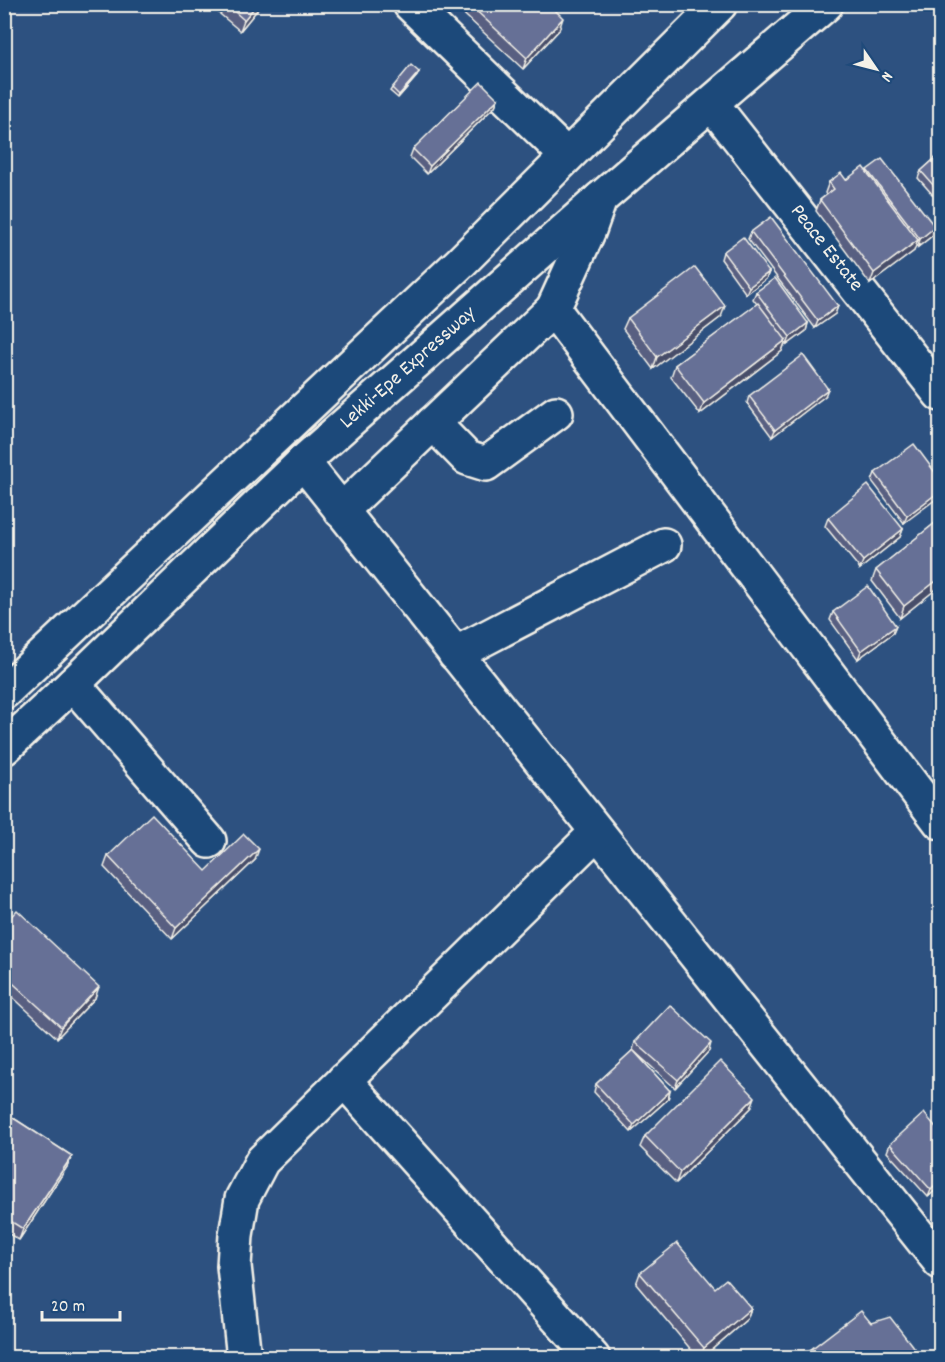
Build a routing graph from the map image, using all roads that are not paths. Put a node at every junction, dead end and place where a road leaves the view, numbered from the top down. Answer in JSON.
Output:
{"nodes":[{"id":1,"x":410,"y":4,"type":"edge"},
{"id":2,"x":720,"y":4,"type":"edge"},
{"id":3,"x":826,"y":4,"type":"edge"},
{"id":4,"x":712,"y":104,"type":"junction"},
{"id":5,"x":567,"y":156,"type":"junction"},
{"id":6,"x":600,"y":199,"type":"junction"},
{"id":7,"x":553,"y":309,"type":"junction"},
{"id":8,"x":940,"y":394,"type":"edge"},
{"id":9,"x":555,"y":413,"type":"dead end"},
{"id":10,"x":433,"y":423,"type":"junction"},
{"id":11,"x":303,"y":462,"type":"junction"},
{"id":12,"x":341,"y":511,"type":"junction"},
{"id":13,"x":664,"y":545,"type":"dead end"},
{"id":14,"x":455,"y":654,"type":"junction"},
{"id":15,"x":73,"y":684,"type":"junction"},
{"id":16,"x":4,"y":692,"type":"edge"},
{"id":17,"x":4,"y":748,"type":"edge"},
{"id":18,"x":940,"y":822,"type":"edge"},
{"id":19,"x":597,"y":832,"type":"junction"},
{"id":20,"x":209,"y":841,"type":"dead end"},
{"id":21,"x":344,"y":1080,"type":"junction"},
{"id":22,"x":940,"y":1262,"type":"edge"},
{"id":23,"x":244,"y":1358,"type":"edge"},
{"id":24,"x":593,"y":1358,"type":"edge"}],
"edges":[{"from":1,"to":5,"type":"main road"},
{"from":2,"to":5,"type":"main road","name":"Lekki-Epe Expressway"},
{"from":3,"to":4,"type":"main road","name":"Lekki-Epe Expressway"},
{"from":4,"to":6,"type":"main road","name":"Lekki-Epe Expressway"},
{"from":4,"to":8,"type":"main road","name":"Peace Estate"},
{"from":5,"to":16,"type":"main road","name":"Lekki-Epe Expressway"},
{"from":6,"to":7,"type":"main road"},
{"from":6,"to":11,"type":"main road","name":"Lekki-Epe Expressway"},
{"from":7,"to":10,"type":"main road"},
{"from":7,"to":18,"type":"main road"},
{"from":9,"to":10,"type":"main road"},
{"from":10,"to":12,"type":"main road"},
{"from":11,"to":12,"type":"main road"},
{"from":11,"to":15,"type":"main road","name":"Lekki-Epe Expressway"},
{"from":12,"to":14,"type":"main road"},
{"from":13,"to":14,"type":"main road"},
{"from":14,"to":19,"type":"main road"},
{"from":15,"to":17,"type":"main road","name":"Lekki-Epe Expressway"},
{"from":15,"to":20,"type":"main road"},
{"from":19,"to":21,"type":"main road"},
{"from":19,"to":22,"type":"main road"},
{"from":21,"to":23,"type":"main road"},
{"from":21,"to":24,"type":"main road"}]}
